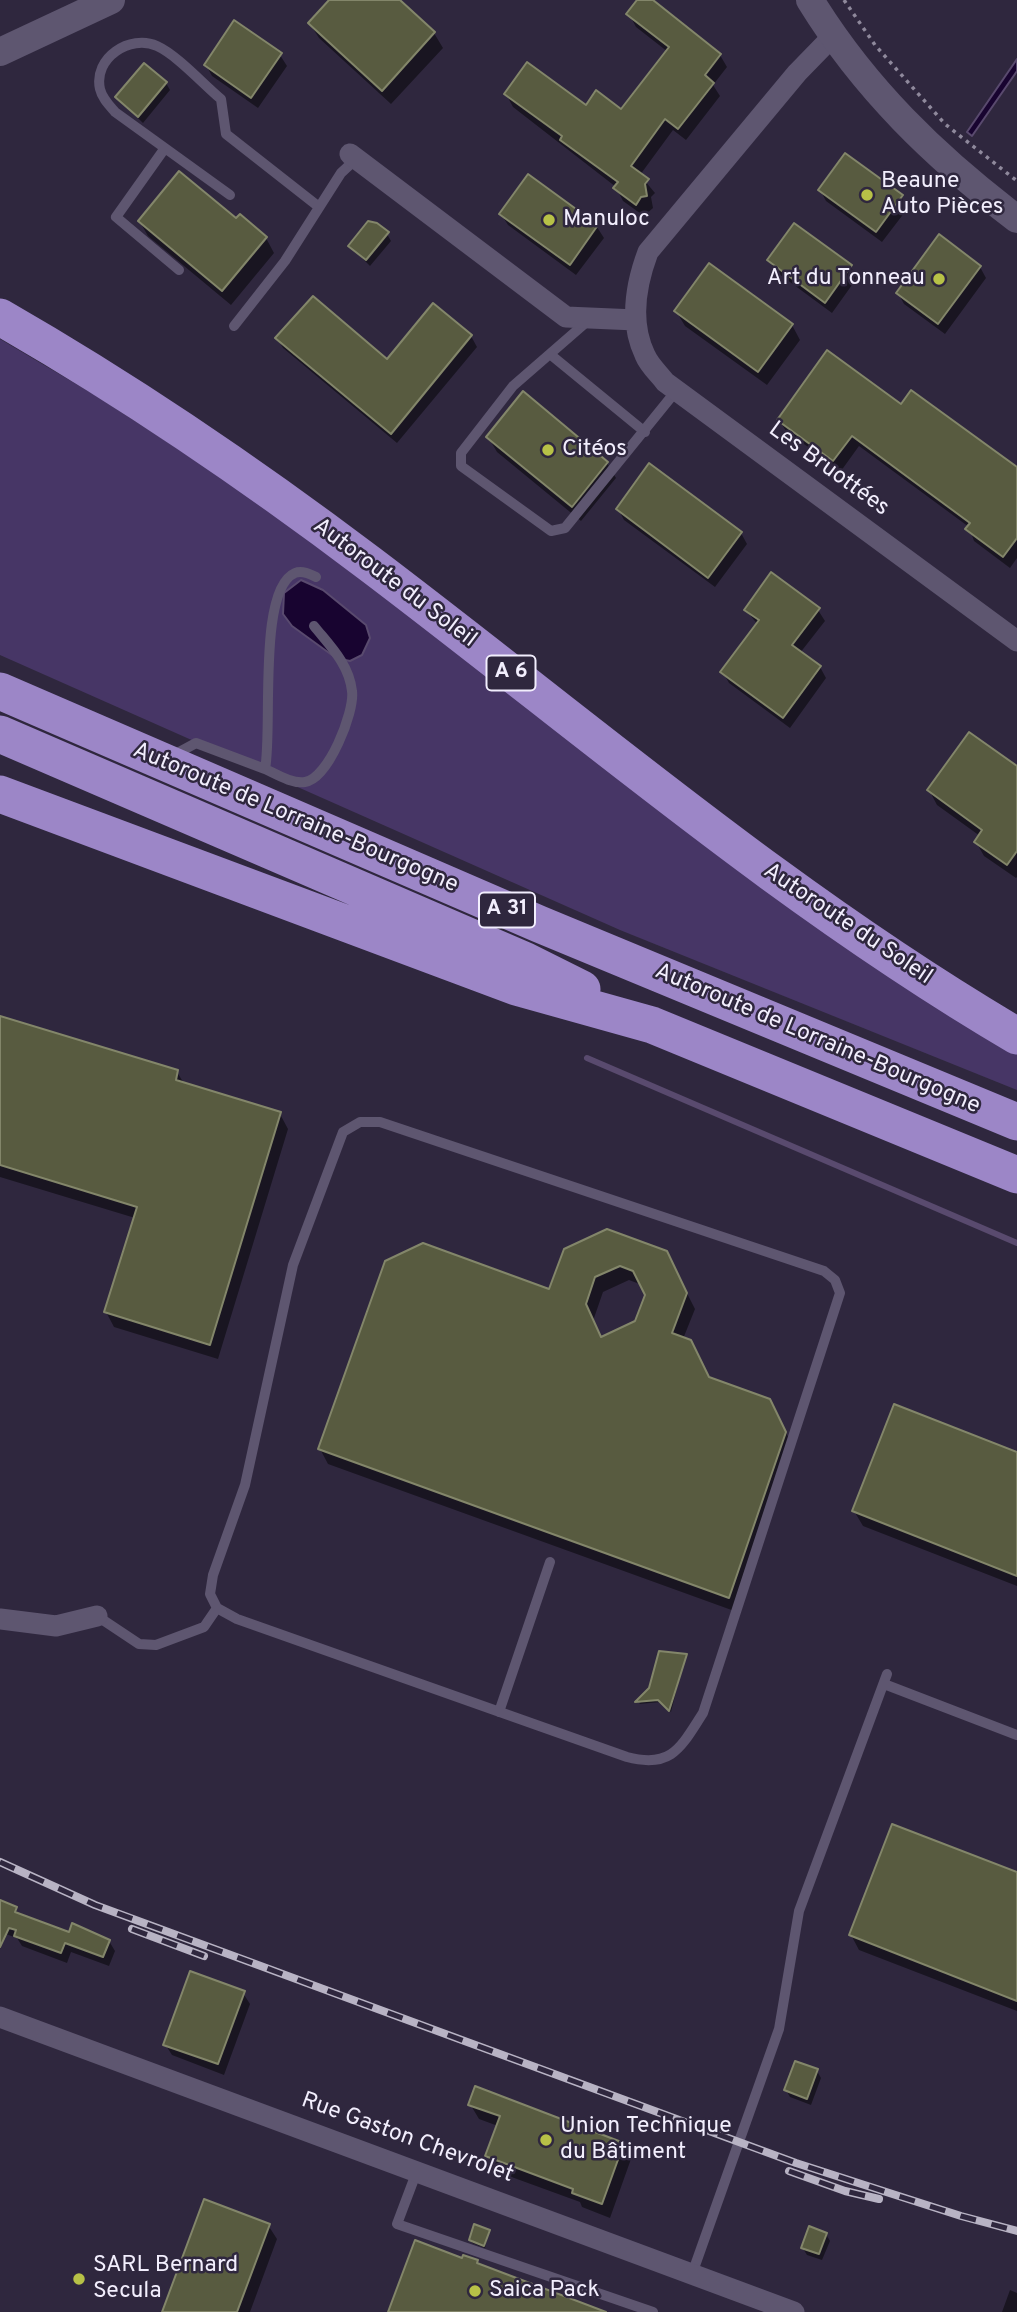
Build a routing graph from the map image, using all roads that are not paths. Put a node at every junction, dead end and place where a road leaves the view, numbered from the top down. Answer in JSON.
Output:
{"nodes":[{"id":1,"x":111,"y":0,"type":"edge"},
{"id":2,"x":810,"y":0,"type":"edge"},
{"id":3,"x":833,"y":36,"type":"junction"},
{"id":4,"x":0,"y":52,"type":"edge"},
{"id":5,"x":165,"y":148,"type":"junction"},
{"id":6,"x":353,"y":156,"type":"joint"},
{"id":7,"x":230,"y":195,"type":"dead end"},
{"id":8,"x":318,"y":207,"type":"junction"},
{"id":9,"x":1017,"y":219,"type":"edge"},
{"id":10,"x":179,"y":270,"type":"dead end"},
{"id":11,"x":0,"y":317,"type":"edge"},
{"id":12,"x":590,"y":318,"type":"junction"},
{"id":13,"x":636,"y":320,"type":"junction"},
{"id":14,"x":234,"y":326,"type":"dead end"},
{"id":15,"x":551,"y":355,"type":"junction"},
{"id":16,"x":676,"y":391,"type":"junction"},
{"id":17,"x":645,"y":432,"type":"junction"},
{"id":18,"x":316,"y":577,"type":"dead end"},
{"id":19,"x":314,"y":626,"type":"dead end"},
{"id":20,"x":1017,"y":641,"type":"edge"},
{"id":21,"x":0,"y":691,"type":"edge"},
{"id":22,"x":0,"y":734,"type":"edge"},
{"id":23,"x":160,"y":762,"type":"junction"},
{"id":24,"x":265,"y":769,"type":"junction"},
{"id":25,"x":0,"y":794,"type":"edge"},
{"id":26,"x":652,"y":1025,"type":"junction"},
{"id":27,"x":1017,"y":1035,"type":"edge"},
{"id":28,"x":1017,"y":1122,"type":"edge"},
{"id":29,"x":1017,"y":1175,"type":"edge"},
{"id":30,"x":550,"y":1562,"type":"dead end"},
{"id":31,"x":217,"y":1608,"type":"junction"},
{"id":32,"x":97,"y":1616,"type":"joint"},
{"id":33,"x":0,"y":1619,"type":"edge"},
{"id":34,"x":499,"y":1712,"type":"junction"},
{"id":35,"x":1017,"y":1735,"type":"edge"},
{"id":36,"x":0,"y":2017,"type":"edge"},
{"id":37,"x":417,"y":2171,"type":"junction"},
{"id":38,"x":692,"y":2274,"type":"junction"},
{"id":39,"x":653,"y":2312,"type":"edge"},
{"id":40,"x":794,"y":2312,"type":"edge"}],
"edges":[{"from":1,"to":4,"type":"street"},
{"from":2,"to":3,"type":"street"},
{"from":3,"to":9,"type":"street"},
{"from":3,"to":13,"type":"street","name":"Les Bruottées"},
{"from":5,"to":7,"type":"lane"},
{"from":5,"to":8,"type":"lane"},
{"from":5,"to":10,"type":"lane"},
{"from":6,"to":8,"type":"lane"},
{"from":6,"to":12,"type":"street"},
{"from":8,"to":14,"type":"lane"},
{"from":11,"to":27,"type":"highway","name":"Autoroute du Soleil","number":"A 6"},
{"from":12,"to":13,"type":"street"},
{"from":12,"to":15,"type":"lane"},
{"from":13,"to":16,"type":"street","name":"Les Bruottées"},
{"from":15,"to":17,"type":"lane"},
{"from":15,"to":17,"type":"lane"},
{"from":16,"to":17,"type":"lane"},
{"from":16,"to":20,"type":"street","name":"Les Bruottées"},
{"from":18,"to":24,"type":"lane"},
{"from":19,"to":24,"type":"lane"},
{"from":21,"to":23,"type":"highway","name":"Autoroute de Lorraine-Bourgogne","number":"A 31"},
{"from":22,"to":26,"type":"highway","name":"Autoroute de Lorraine-Bourgogne","number":"A 31"},
{"from":23,"to":24,"type":"lane"},
{"from":23,"to":28,"type":"highway","name":"Autoroute de Lorraine-Bourgogne","number":"A 31"},
{"from":25,"to":26,"type":"highway"},
{"from":26,"to":29,"type":"highway"},
{"from":30,"to":34,"type":"lane"},
{"from":31,"to":32,"type":"lane"},
{"from":31,"to":34,"type":"lane"},
{"from":31,"to":34,"type":"lane"},
{"from":32,"to":33,"type":"street"},
{"from":35,"to":38,"type":"lane"},
{"from":36,"to":37,"type":"street","name":"Rue Gaston Chevrolet"},
{"from":37,"to":38,"type":"street","name":"Rue Gaston Chevrolet"},
{"from":37,"to":39,"type":"lane"},
{"from":38,"to":40,"type":"street","name":"Rue Gaston Chevrolet"}]}
